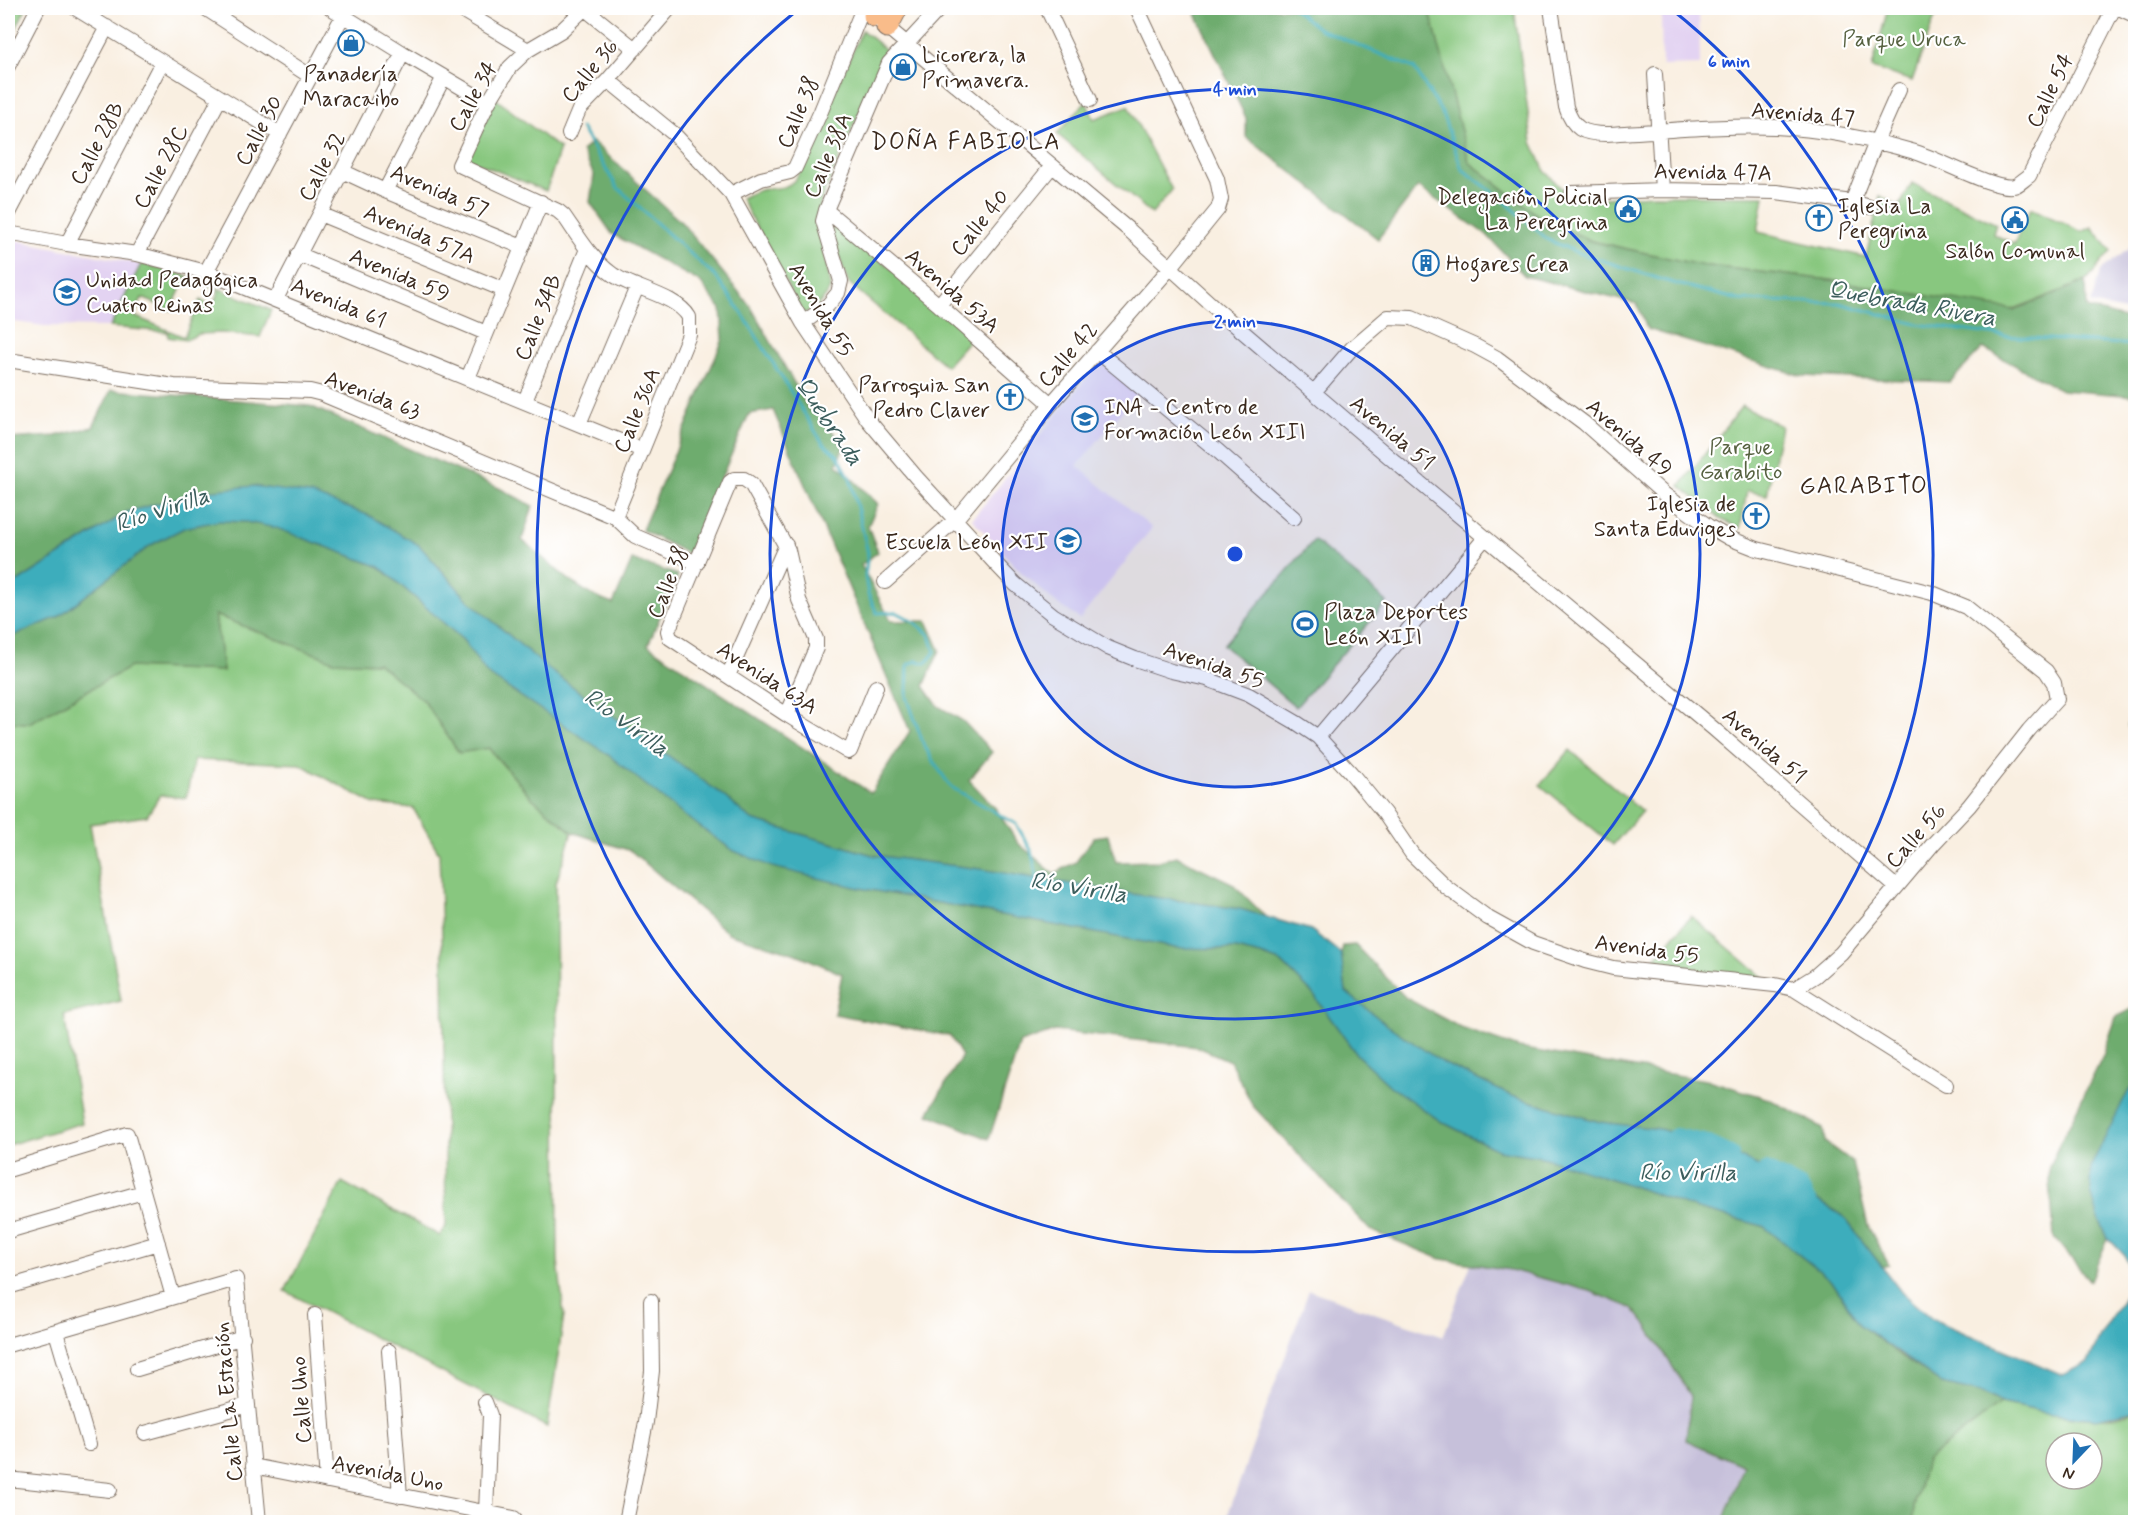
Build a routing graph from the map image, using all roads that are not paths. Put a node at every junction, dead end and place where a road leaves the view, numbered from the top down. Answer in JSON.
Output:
{"nodes":[{"id":1,"x":38,"y":8,"type":"edge"},
{"id":2,"x":75,"y":8,"type":"edge"},
{"id":3,"x":205,"y":8,"type":"edge"},
{"id":4,"x":458,"y":8,"type":"edge"},
{"id":5,"x":585,"y":8,"type":"edge"},
{"id":6,"x":670,"y":8,"type":"edge"},
{"id":7,"x":897,"y":8,"type":"edge"},
{"id":8,"x":940,"y":8,"type":"edge"},
{"id":9,"x":1047,"y":8,"type":"edge"},
{"id":10,"x":1137,"y":8,"type":"edge"},
{"id":11,"x":1551,"y":8,"type":"edge"},
{"id":12,"x":2117,"y":8,"type":"edge"},
{"id":13,"x":340,"y":10,"type":"edge"},
{"id":14,"x":873,"y":13,"type":"edge"},
{"id":15,"x":2136,"y":16,"type":"edge"},
{"id":16,"x":107,"y":27,"type":"junction"},
{"id":17,"x":906,"y":43,"type":"junction"},
{"id":18,"x":635,"y":48,"type":"junction"},
{"id":19,"x":528,"y":50,"type":"junction"},
{"id":20,"x":403,"y":53,"type":"junction"},
{"id":21,"x":162,"y":62,"type":"junction"},
{"id":22,"x":8,"y":66,"type":"edge"},
{"id":23,"x":1655,"y":75,"type":"dead end"},
{"id":24,"x":310,"y":76,"type":"junction"},
{"id":25,"x":444,"y":77,"type":"junction"},
{"id":26,"x":608,"y":80,"type":"junction"},
{"id":27,"x":1899,"y":90,"type":"dead end"},
{"id":28,"x":220,"y":98,"type":"junction"},
{"id":29,"x":1090,"y":100,"type":"dead end"},
{"id":30,"x":488,"y":103,"type":"junction"},
{"id":31,"x":1659,"y":131,"type":"junction"},
{"id":32,"x":280,"y":134,"type":"junction"},
{"id":33,"x":569,"y":134,"type":"dead end"},
{"id":34,"x":1876,"y":142,"type":"junction"},
{"id":35,"x":1052,"y":166,"type":"junction"},
{"id":36,"x":342,"y":171,"type":"junction"},
{"id":37,"x":2016,"y":186,"type":"joint"},
{"id":38,"x":1662,"y":190,"type":"junction"},
{"id":39,"x":385,"y":191,"type":"junction"},
{"id":40,"x":1572,"y":193,"type":"dead end"},
{"id":41,"x":731,"y":194,"type":"junction"},
{"id":42,"x":541,"y":202,"type":"junction"},
{"id":43,"x":1852,"y":202,"type":"junction"},
{"id":44,"x":1870,"y":207,"type":"dead end"},
{"id":45,"x":826,"y":210,"type":"junction"},
{"id":46,"x":320,"y":213,"type":"junction"},
{"id":47,"x":8,"y":214,"type":"edge"},
{"id":48,"x":8,"y":233,"type":"edge"},
{"id":49,"x":67,"y":244,"type":"junction"},
{"id":50,"x":522,"y":248,"type":"junction"},
{"id":51,"x":587,"y":249,"type":"junction"},
{"id":52,"x":137,"y":254,"type":"junction"},
{"id":53,"x":298,"y":254,"type":"junction"},
{"id":54,"x":1171,"y":267,"type":"junction"},
{"id":55,"x":206,"y":272,"type":"junction"},
{"id":56,"x":637,"y":287,"type":"junction"},
{"id":57,"x":504,"y":290,"type":"junction"},
{"id":58,"x":276,"y":299,"type":"junction"},
{"id":59,"x":939,"y":305,"type":"junction"},
{"id":60,"x":802,"y":323,"type":"junction"},
{"id":61,"x":486,"y":333,"type":"junction"},
{"id":62,"x":1097,"y":351,"type":"junction"},
{"id":63,"x":8,"y":360,"type":"edge"},
{"id":64,"x":468,"y":378,"type":"junction"},
{"id":65,"x":1314,"y":392,"type":"junction"},
{"id":66,"x":525,"y":401,"type":"junction"},
{"id":67,"x":1051,"y":404,"type":"junction"},
{"id":68,"x":579,"y":424,"type":"junction"},
{"id":69,"x":642,"y":450,"type":"junction"},
{"id":70,"x":615,"y":517,"type":"junction"},
{"id":71,"x":1294,"y":518,"type":"dead end"},
{"id":72,"x":956,"y":519,"type":"junction"},
{"id":73,"x":1485,"y":538,"type":"junction"},
{"id":74,"x":786,"y":545,"type":"junction"},
{"id":75,"x":697,"y":563,"type":"junction"},
{"id":76,"x":885,"y":582,"type":"dead end"},
{"id":77,"x":669,"y":636,"type":"joint"},
{"id":78,"x":728,"y":676,"type":"junction"},
{"id":79,"x":876,"y":687,"type":"dead end"},
{"id":80,"x":2057,"y":699,"type":"joint"},
{"id":81,"x":787,"y":715,"type":"junction"},
{"id":82,"x":1318,"y":737,"type":"junction"},
{"id":83,"x":1896,"y":887,"type":"junction"},
{"id":84,"x":1794,"y":989,"type":"junction"},
{"id":85,"x":1946,"y":1085,"type":"dead end"},
{"id":86,"x":8,"y":1170,"type":"edge"},
{"id":87,"x":143,"y":1192,"type":"junction"},
{"id":88,"x":8,"y":1231,"type":"edge"},
{"id":89,"x":158,"y":1243,"type":"junction"},
{"id":90,"x":8,"y":1287,"type":"edge"},
{"id":91,"x":173,"y":1297,"type":"junction"},
{"id":92,"x":651,"y":1301,"type":"dead end"},
{"id":93,"x":315,"y":1316,"type":"dead end"},
{"id":94,"x":56,"y":1332,"type":"junction"},
{"id":95,"x":243,"y":1337,"type":"junction"},
{"id":96,"x":8,"y":1345,"type":"edge"},
{"id":97,"x":389,"y":1351,"type":"dead end"},
{"id":98,"x":137,"y":1369,"type":"dead end"},
{"id":99,"x":485,"y":1402,"type":"dead end"},
{"id":100,"x":248,"y":1405,"type":"junction"},
{"id":101,"x":145,"y":1433,"type":"dead end"},
{"id":102,"x":89,"y":1444,"type":"dead end"},
{"id":103,"x":253,"y":1466,"type":"junction"},
{"id":104,"x":8,"y":1479,"type":"edge"},
{"id":105,"x":327,"y":1481,"type":"junction"},
{"id":106,"x":110,"y":1490,"type":"dead end"},
{"id":107,"x":400,"y":1496,"type":"junction"},
{"id":108,"x":486,"y":1512,"type":"junction"},
{"id":109,"x":514,"y":1518,"type":"dead end"},
{"id":110,"x":259,"y":1522,"type":"edge"},
{"id":111,"x":626,"y":1522,"type":"edge"}],
"edges":[{"from":1,"to":22,"type":"street"},
{"from":2,"to":16,"type":"street"},
{"from":3,"to":24,"type":"street"},
{"from":4,"to":19,"type":"street"},
{"from":5,"to":18,"type":"street"},
{"from":5,"to":19,"type":"street","name":"Calle 34"},
{"from":6,"to":18,"type":"street","name":"Calle 36"},
{"from":7,"to":14,"type":"highway"},
{"from":8,"to":17,"type":"street","name":"Calle 38A"},
{"from":9,"to":29,"type":"street"},
{"from":10,"to":54,"type":"street","name":"Calle 42"},
{"from":11,"to":31,"type":"street","name":"Avenida 47"},
{"from":12,"to":15,"type":"street"},
{"from":12,"to":37,"type":"street","name":"Calle 54"},
{"from":13,"to":20,"type":"street"},
{"from":13,"to":24,"type":"street","name":"Calle 30"},
{"from":14,"to":17,"type":"street","name":"Avenida 51"},
{"from":14,"to":41,"type":"street","name":"Calle 38"},
{"from":16,"to":21,"type":"street"},
{"from":16,"to":47,"type":"street"},
{"from":17,"to":35,"type":"street","name":"Avenida 51"},
{"from":17,"to":45,"type":"street","name":"Calle 38A"},
{"from":18,"to":26,"type":"street","name":"Calle 36"},
{"from":19,"to":30,"type":"street","name":"Calle 34"},
{"from":20,"to":25,"type":"street"},
{"from":20,"to":36,"type":"street","name":"Calle 32"},
{"from":21,"to":28,"type":"street"},
{"from":21,"to":49,"type":"street","name":"Calle 28B"},
{"from":23,"to":31,"type":"street"},
{"from":24,"to":32,"type":"street","name":"Calle 30"},
{"from":25,"to":30,"type":"street"},
{"from":25,"to":39,"type":"street"},
{"from":26,"to":33,"type":"street","name":"Calle 36"},
{"from":26,"to":41,"type":"street","name":"Avenida 55"},
{"from":27,"to":34,"type":"street"},
{"from":28,"to":32,"type":"street"},
{"from":28,"to":52,"type":"street","name":"Calle 28C"},
{"from":30,"to":42,"type":"street","name":"Calle 34"},
{"from":31,"to":34,"type":"street","name":"Avenida 47"},
{"from":31,"to":38,"type":"street"},
{"from":32,"to":55,"type":"street","name":"Calle 30"},
{"from":34,"to":37,"type":"street","name":"Avenida 47"},
{"from":34,"to":43,"type":"street"},
{"from":35,"to":54,"type":"street","name":"Avenida 51"},
{"from":35,"to":59,"type":"street","name":"Calle 40"},
{"from":36,"to":39,"type":"street","name":"Avenida 57"},
{"from":36,"to":46,"type":"street","name":"Calle 32"},
{"from":38,"to":40,"type":"street","name":"Avenida 47A"},
{"from":38,"to":43,"type":"street","name":"Avenida 47A"},
{"from":39,"to":50,"type":"street","name":"Avenida 57"},
{"from":41,"to":60,"type":"street","name":"Avenida 55"},
{"from":42,"to":50,"type":"street"},
{"from":42,"to":51,"type":"street"},
{"from":43,"to":44,"type":"street","name":"Avenida 47A"},
{"from":45,"to":59,"type":"street","name":"Avenida 53A"},
{"from":45,"to":60,"type":"street","name":"Calle 38A"},
{"from":46,"to":53,"type":"street","name":"Calle 32"},
{"from":46,"to":57,"type":"street","name":"Avenida 57A"},
{"from":48,"to":49,"type":"street","name":"Avenida 61"},
{"from":49,"to":52,"type":"street","name":"Avenida 61"},
{"from":50,"to":57,"type":"street"},
{"from":51,"to":56,"type":"street"},
{"from":51,"to":66,"type":"street","name":"Calle 34B"},
{"from":52,"to":55,"type":"street","name":"Avenida 61"},
{"from":53,"to":58,"type":"street","name":"Calle 32"},
{"from":53,"to":61,"type":"street","name":"Avenida 59"},
{"from":54,"to":62,"type":"street","name":"Calle 42"},
{"from":54,"to":65,"type":"street","name":"Avenida 51"},
{"from":55,"to":58,"type":"street","name":"Avenida 61"},
{"from":56,"to":68,"type":"street"},
{"from":56,"to":69,"type":"street","name":"Calle 36A"},
{"from":57,"to":61,"type":"street"},
{"from":58,"to":64,"type":"street","name":"Avenida 61"},
{"from":59,"to":67,"type":"street","name":"Avenida 53A"},
{"from":60,"to":72,"type":"street","name":"Avenida 55"},
{"from":61,"to":64,"type":"street"},
{"from":62,"to":67,"type":"street","name":"Calle 42"},
{"from":62,"to":71,"type":"street"},
{"from":63,"to":70,"type":"street","name":"Avenida 63"},
{"from":64,"to":66,"type":"street","name":"Avenida 61"},
{"from":65,"to":73,"type":"street","name":"Avenida 51"},
{"from":65,"to":80,"type":"street","name":"Avenida 49"},
{"from":66,"to":68,"type":"street","name":"Avenida 61"},
{"from":67,"to":72,"type":"street","name":"Calle 42"},
{"from":68,"to":69,"type":"street","name":"Avenida 61"},
{"from":69,"to":70,"type":"street","name":"Calle 36A"},
{"from":70,"to":75,"type":"street","name":"Avenida 63"},
{"from":72,"to":76,"type":"street","name":"Calle 42"},
{"from":72,"to":82,"type":"street","name":"Avenida 55"},
{"from":73,"to":82,"type":"street"},
{"from":73,"to":83,"type":"street","name":"Avenida 51"},
{"from":74,"to":75,"type":"street","name":"Calle 38"},
{"from":74,"to":78,"type":"street"},
{"from":74,"to":81,"type":"street"},
{"from":75,"to":77,"type":"street","name":"Calle 38"},
{"from":77,"to":78,"type":"street","name":"Avenida 63A"},
{"from":78,"to":81,"type":"street","name":"Avenida 63A"},
{"from":79,"to":81,"type":"street","name":"Avenida 63A"},
{"from":80,"to":83,"type":"street","name":"Calle 56"},
{"from":82,"to":84,"type":"street","name":"Avenida 55"},
{"from":83,"to":84,"type":"street","name":"Calle 56"},
{"from":84,"to":85,"type":"street","name":"Avenida 55"},
{"from":86,"to":87,"type":"street"},
{"from":87,"to":88,"type":"street"},
{"from":87,"to":89,"type":"street"},
{"from":89,"to":90,"type":"street"},
{"from":89,"to":91,"type":"street"},
{"from":91,"to":94,"type":"street"},
{"from":91,"to":95,"type":"street","name":"Calle La Estación"},
{"from":92,"to":111,"type":"street"},
{"from":93,"to":105,"type":"street","name":"Calle Uno"},
{"from":94,"to":96,"type":"street"},
{"from":94,"to":102,"type":"street"},
{"from":95,"to":98,"type":"street"},
{"from":95,"to":100,"type":"street","name":"Calle La Estación"},
{"from":97,"to":107,"type":"street"},
{"from":99,"to":108,"type":"street"},
{"from":100,"to":101,"type":"street"},
{"from":100,"to":103,"type":"street","name":"Calle La Estación"},
{"from":103,"to":105,"type":"street","name":"Avenida Uno"},
{"from":103,"to":110,"type":"street","name":"Calle La Estación"},
{"from":104,"to":106,"type":"street"},
{"from":105,"to":107,"type":"street","name":"Avenida Uno"},
{"from":107,"to":108,"type":"street","name":"Avenida Uno"},
{"from":108,"to":109,"type":"street","name":"Avenida Uno"}]}
